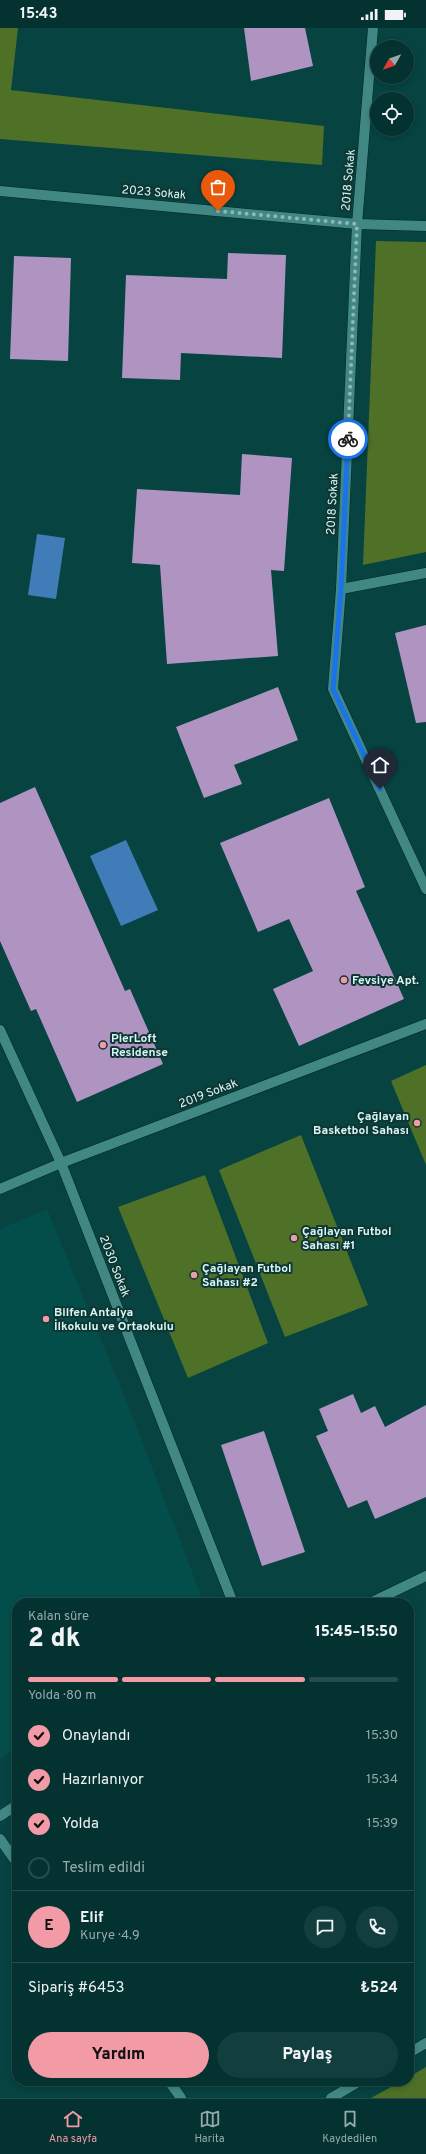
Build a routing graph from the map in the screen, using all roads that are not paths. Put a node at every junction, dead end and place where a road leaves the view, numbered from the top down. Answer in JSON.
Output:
{"nodes":[{"id":1,"x":373,"y":28,"type":"edge"},
{"id":2,"x":0,"y":192,"type":"edge"},
{"id":3,"x":357,"y":224,"type":"junction"},
{"id":4,"x":426,"y":226,"type":"edge"},
{"id":5,"x":426,"y":574,"type":"edge"},
{"id":6,"x":341,"y":589,"type":"junction"},
{"id":7,"x":426,"y":889,"type":"edge"},
{"id":8,"x":426,"y":1024,"type":"edge"},
{"id":9,"x":0,"y":1030,"type":"edge"},
{"id":10,"x":61,"y":1163,"type":"junction"},
{"id":11,"x":0,"y":1189,"type":"edge"},
{"id":12,"x":426,"y":1576,"type":"edge"},
{"id":13,"x":231,"y":1598,"type":"edge"},
{"id":14,"x":380,"y":1598,"type":"edge"},
{"id":15,"x":12,"y":1808,"type":"edge"},
{"id":16,"x":0,"y":1816,"type":"edge"},
{"id":17,"x":0,"y":1838,"type":"edge"},
{"id":18,"x":12,"y":1856,"type":"edge"},
{"id":19,"x":426,"y":2043,"type":"edge"},
{"id":20,"x":414,"y":2050,"type":"edge"},
{"id":21,"x":173,"y":2086,"type":"edge"},
{"id":22,"x":351,"y":2086,"type":"edge"},
{"id":23,"x":181,"y":2098,"type":"edge"},
{"id":24,"x":330,"y":2098,"type":"edge"}],
"edges":[{"from":1,"to":3,"type":"street","name":"2018 Sokak"},
{"from":2,"to":3,"type":"street","name":"2023 Sokak"},
{"from":3,"to":4,"type":"street","name":"2023 Sokak"},
{"from":3,"to":6,"type":"street","name":"2018 Sokak"},
{"from":5,"to":6,"type":"street"},
{"from":6,"to":7,"type":"street","name":"2018 Sokak"},
{"from":8,"to":10,"type":"street","name":"2019 Sokak"},
{"from":9,"to":10,"type":"street","name":"2030 Sokak"},
{"from":10,"to":11,"type":"street","name":"2019 Sokak"},
{"from":10,"to":13,"type":"street","name":"2030 Sokak"},
{"from":12,"to":14,"type":"street"},
{"from":15,"to":16,"type":"street"},
{"from":17,"to":18,"type":"street"},
{"from":19,"to":20,"type":"street"},
{"from":21,"to":23,"type":"street"},
{"from":22,"to":24,"type":"street"}]}
